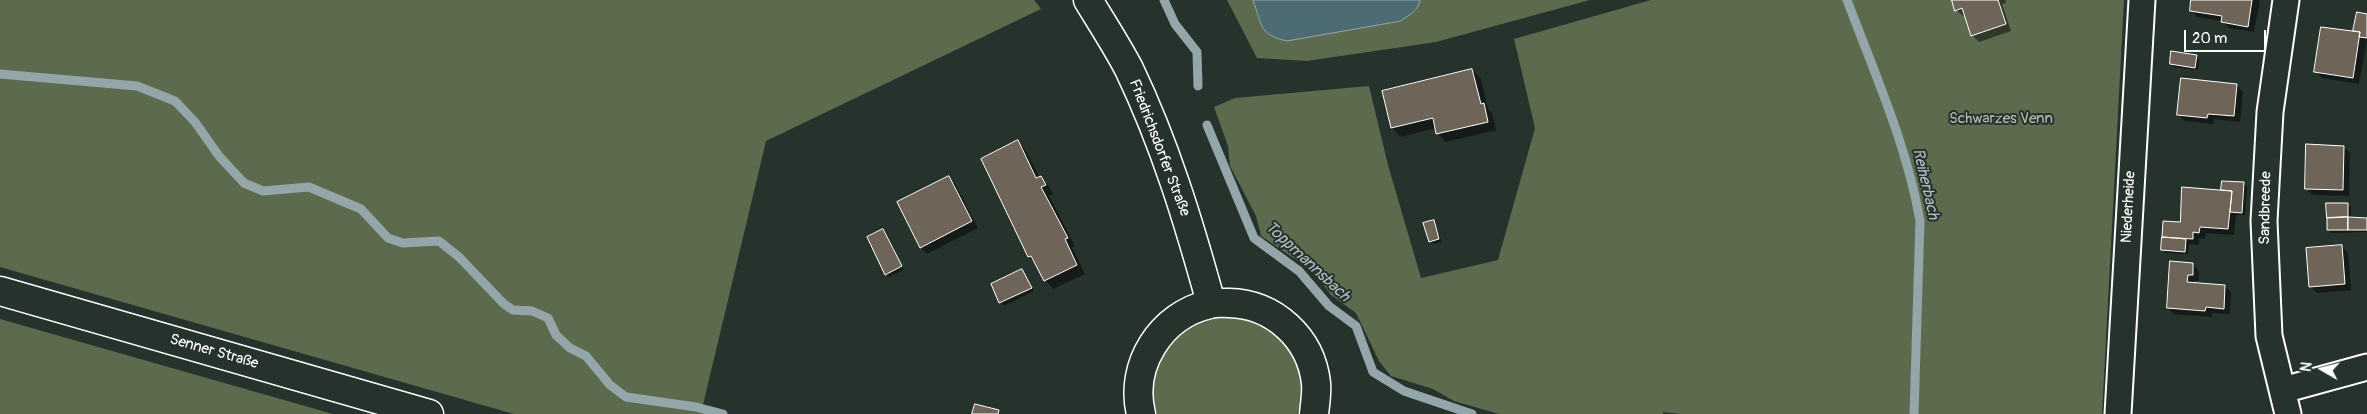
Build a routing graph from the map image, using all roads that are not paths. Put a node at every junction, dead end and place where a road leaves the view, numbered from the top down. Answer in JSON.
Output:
{"nodes":[{"id":1,"x":1088,"y":0,"type":"edge"},
{"id":2,"x":2142,"y":0,"type":"edge"},
{"id":3,"x":2286,"y":0,"type":"edge"},
{"id":4,"x":0,"y":291,"type":"edge"},
{"id":5,"x":1211,"y":303,"type":"junction"},
{"id":6,"x":2367,"y":367,"type":"edge"},
{"id":7,"x":2283,"y":390,"type":"junction"},
{"id":8,"x":429,"y":414,"type":"edge"},
{"id":9,"x":1141,"y":414,"type":"edge"},
{"id":10,"x":1314,"y":414,"type":"edge"},
{"id":11,"x":2118,"y":414,"type":"edge"},
{"id":12,"x":2288,"y":414,"type":"edge"}],
"edges":[{"from":1,"to":5,"type":"main road","name":"Friedrichsdorfer Straße"},
{"from":2,"to":11,"type":"street","name":"Niederheide"},
{"from":3,"to":7,"type":"street","name":"Sandbreede"},
{"from":4,"to":8,"type":"main road","name":"Senner Straße"},
{"from":5,"to":9,"type":"main road"},
{"from":5,"to":10,"type":"main road"},
{"from":6,"to":7,"type":"street"},
{"from":7,"to":12,"type":"street","name":"Sandbreede"}]}
